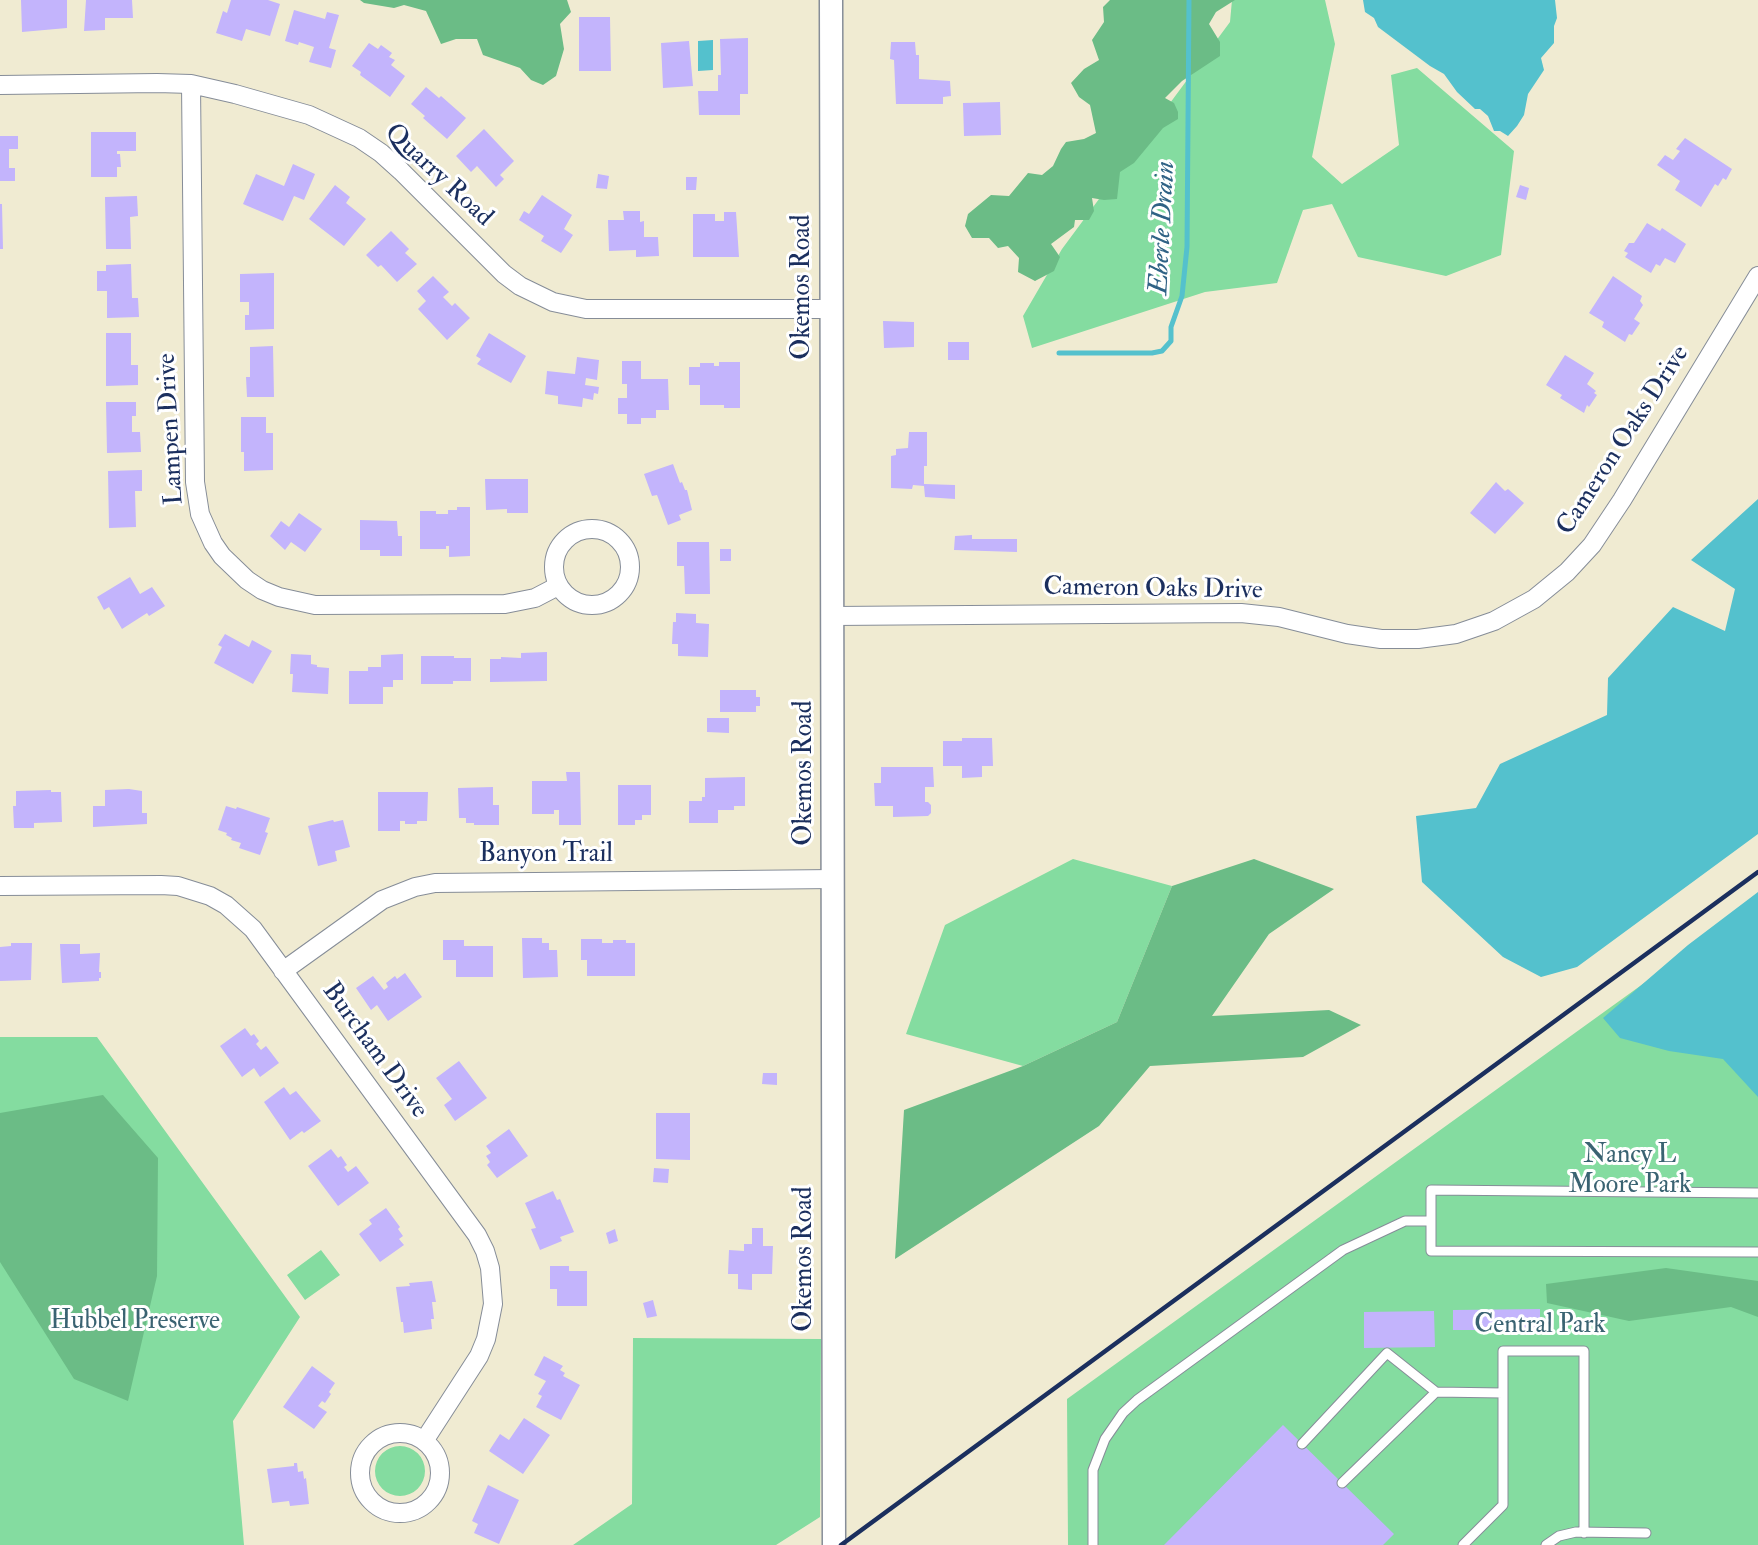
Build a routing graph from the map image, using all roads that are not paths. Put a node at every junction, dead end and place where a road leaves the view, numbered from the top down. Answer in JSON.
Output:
{"nodes":[{"id":1,"x":831,"y":0,"type":"edge"},
{"id":2,"x":191,"y":84,"type":"junction"},
{"id":3,"x":0,"y":85,"type":"edge"},
{"id":4,"x":1758,"y":276,"type":"edge"},
{"id":5,"x":832,"y":309,"type":"junction"},
{"id":6,"x":558,"y":586,"type":"junction"},
{"id":7,"x":833,"y":616,"type":"junction"},
{"id":8,"x":834,"y":879,"type":"junction"},
{"id":9,"x":0,"y":886,"type":"edge"},
{"id":10,"x":284,"y":970,"type":"junction"},
{"id":11,"x":1758,"y":1192,"type":"edge"},
{"id":12,"x":1431,"y":1221,"type":"junction"},
{"id":13,"x":1758,"y":1252,"type":"edge"},
{"id":14,"x":1436,"y":1392,"type":"junction"},
{"id":15,"x":1503,"y":1394,"type":"junction"},
{"id":16,"x":424,"y":1441,"type":"junction"},
{"id":17,"x":1302,"y":1444,"type":"dead end"},
{"id":18,"x":1342,"y":1483,"type":"dead end"},
{"id":19,"x":1584,"y":1533,"type":"junction"},
{"id":20,"x":1646,"y":1533,"type":"dead end"},
{"id":21,"x":834,"y":1545,"type":"edge"},
{"id":22,"x":1094,"y":1545,"type":"edge"},
{"id":23,"x":1463,"y":1545,"type":"edge"},
{"id":24,"x":1546,"y":1545,"type":"edge"}],
"edges":[{"from":1,"to":5,"type":"street","name":"Okemos Road"},
{"from":2,"to":3,"type":"street","name":"Quarry Road"},
{"from":2,"to":5,"type":"street","name":"Quarry Road"},
{"from":2,"to":6,"type":"street","name":"Lampen Drive"},
{"from":4,"to":7,"type":"street","name":"Cameron Oaks Drive"},
{"from":5,"to":7,"type":"street","name":"Okemos Road"},
{"from":6,"to":6,"type":"street"},
{"from":7,"to":8,"type":"street","name":"Okemos Road"},
{"from":8,"to":10,"type":"street","name":"Banyon Trail"},
{"from":8,"to":21,"type":"street","name":"Okemos Road"},
{"from":9,"to":10,"type":"street","name":"Burcham Drive"},
{"from":10,"to":16,"type":"street","name":"Burcham Drive"},
{"from":11,"to":12,"type":"lane"},
{"from":12,"to":13,"type":"lane"},
{"from":12,"to":22,"type":"lane"},
{"from":14,"to":15,"type":"lane"},
{"from":14,"to":17,"type":"lane"},
{"from":14,"to":18,"type":"lane"},
{"from":15,"to":19,"type":"lane"},
{"from":15,"to":23,"type":"lane"},
{"from":16,"to":16,"type":"street"},
{"from":19,"to":20,"type":"lane"},
{"from":19,"to":24,"type":"lane"}]}
